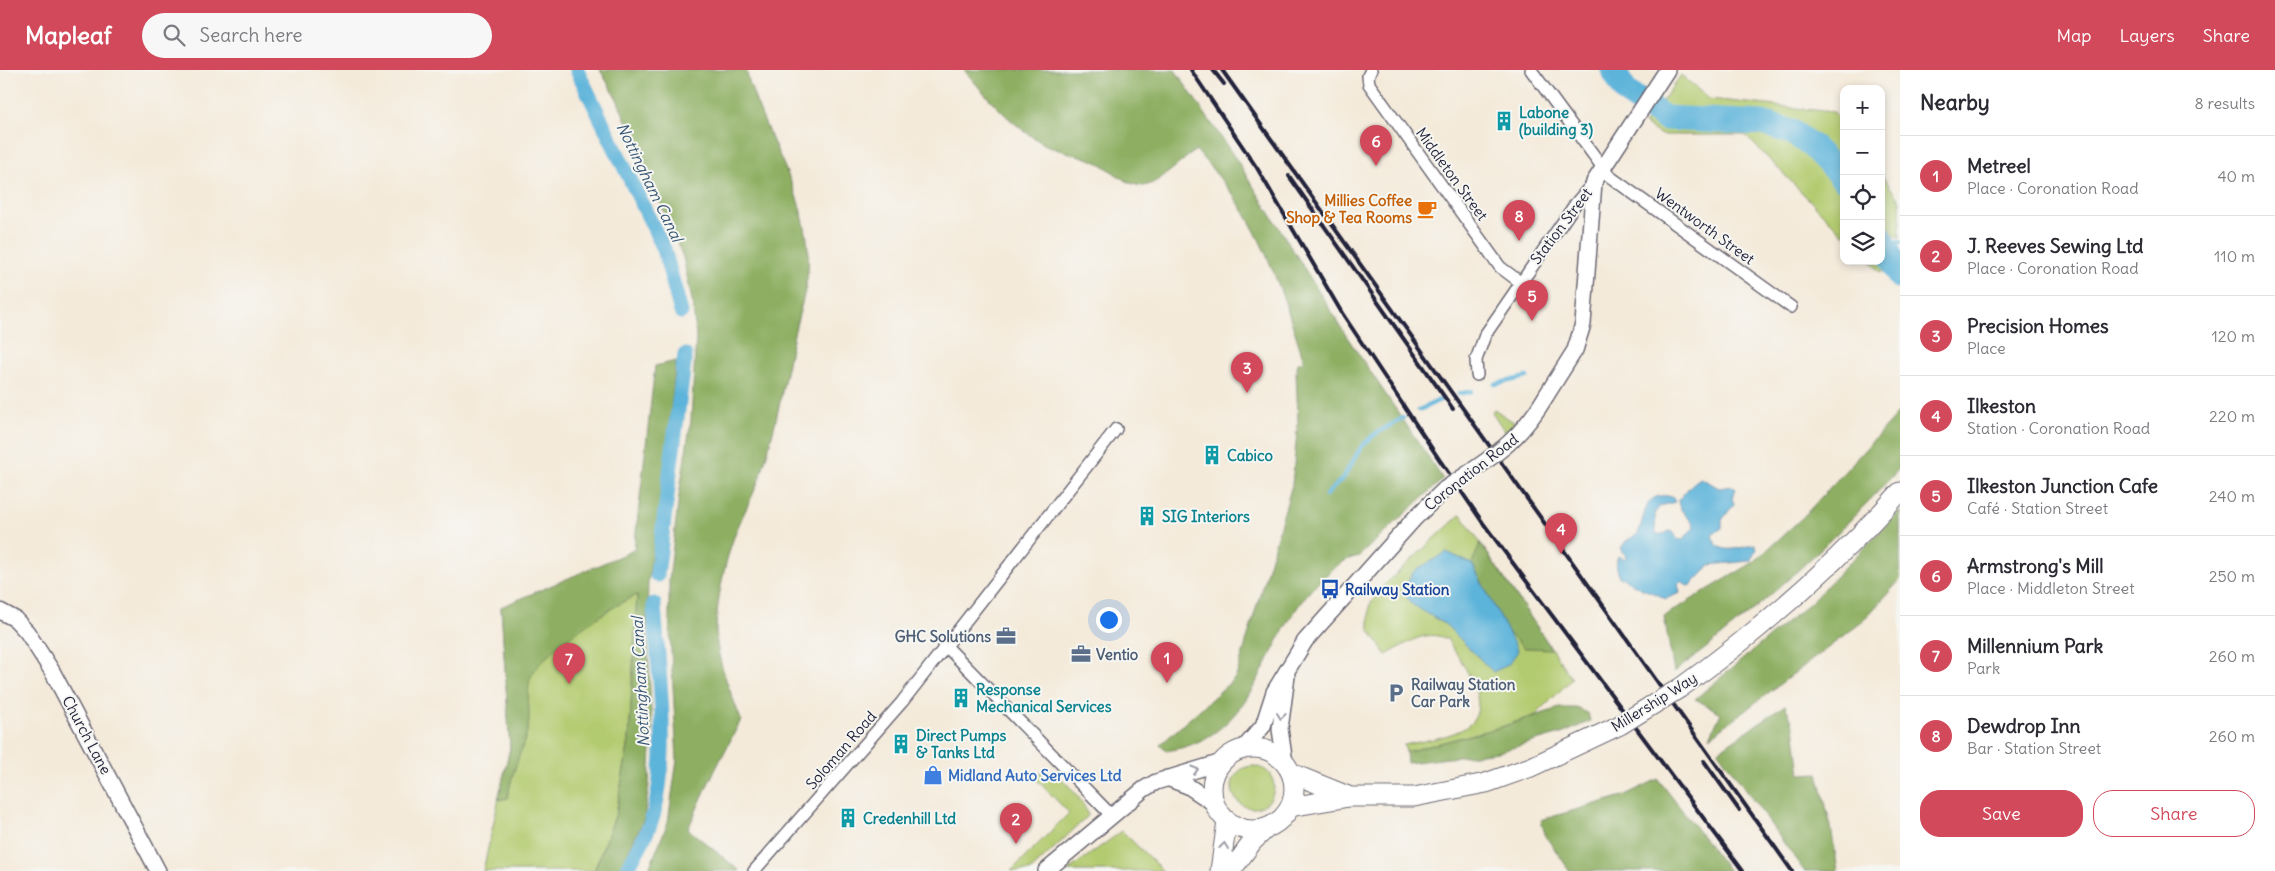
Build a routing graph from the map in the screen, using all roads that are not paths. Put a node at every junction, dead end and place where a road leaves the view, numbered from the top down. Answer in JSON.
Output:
{"nodes":[{"id":1,"x":1531,"y":70,"type":"edge"},
{"id":2,"x":1667,"y":70,"type":"edge"},
{"id":3,"x":1370,"y":73,"type":"edge"},
{"id":4,"x":1602,"y":168,"type":"junction"},
{"id":5,"x":1594,"y":182,"type":"junction"},
{"id":6,"x":1591,"y":214,"type":"joint"},
{"id":7,"x":1520,"y":282,"type":"junction"},
{"id":8,"x":1792,"y":307,"type":"dead end"},
{"id":9,"x":1477,"y":375,"type":"dead end"},
{"id":10,"x":1116,"y":429,"type":"dead end"},
{"id":11,"x":1900,"y":492,"type":"edge"},
{"id":12,"x":0,"y":611,"type":"edge"},
{"id":13,"x":945,"y":645,"type":"junction"},
{"id":14,"x":1287,"y":669,"type":"junction"},
{"id":15,"x":1243,"y":749,"type":"junction"},
{"id":16,"x":1222,"y":762,"type":"junction"},
{"id":17,"x":1288,"y":768,"type":"junction"},
{"id":18,"x":1167,"y":778,"type":"junction"},
{"id":19,"x":1349,"y":797,"type":"junction"},
{"id":20,"x":1215,"y":804,"type":"junction"},
{"id":21,"x":1290,"y":807,"type":"junction"},
{"id":22,"x":1111,"y":815,"type":"junction"},
{"id":23,"x":1227,"y":821,"type":"junction"},
{"id":24,"x":1267,"y":828,"type":"junction"},
{"id":25,"x":158,"y":871,"type":"edge"},
{"id":26,"x":754,"y":871,"type":"edge"},
{"id":27,"x":1046,"y":871,"type":"edge"},
{"id":28,"x":1220,"y":871,"type":"edge"},
{"id":29,"x":1231,"y":871,"type":"edge"}],
"edges":[{"from":1,"to":4,"type":"street","name":"Wentworth Street"},
{"from":2,"to":4,"type":"street","name":"Station Street"},
{"from":3,"to":7,"type":"street","name":"Middleton Street"},
{"from":4,"to":5,"type":"street","name":"Station Street"},
{"from":4,"to":8,"type":"street","name":"Wentworth Street"},
{"from":5,"to":6,"type":"street","name":"Station Street"},
{"from":5,"to":7,"type":"street","name":"Station Street"},
{"from":6,"to":14,"type":"street","name":"Coronation Road","bridge":true},
{"from":7,"to":9,"type":"street","name":"Station Street"},
{"from":10,"to":13,"type":"street","name":"Soloman Road"},
{"from":11,"to":19,"type":"main road","name":"Millership Way","bridge":true},
{"from":12,"to":25,"type":"street","name":"Church Lane"},
{"from":13,"to":22,"type":"street"},
{"from":13,"to":26,"type":"street","name":"Soloman Road"},
{"from":14,"to":15,"type":"street","name":"Coronation Road"},
{"from":14,"to":17,"type":"street","name":"Coronation Road","one_way":true},
{"from":15,"to":16,"type":"main road"},
{"from":15,"to":17,"type":"main road"},
{"from":18,"to":16,"type":"street","one_way":true},
{"from":16,"to":20,"type":"main road"},
{"from":17,"to":19,"type":"main road","name":"Millership Way"},
{"from":17,"to":21,"type":"main road"},
{"from":18,"to":20,"type":"street"},
{"from":18,"to":22,"type":"street"},
{"from":19,"to":21,"type":"main road","name":"Millership Way"},
{"from":20,"to":23,"type":"main road"},
{"from":21,"to":24,"type":"main road"},
{"from":22,"to":27,"type":"street"},
{"from":23,"to":24,"type":"main road"},
{"from":28,"to":23,"type":"main road","one_way":true},
{"from":24,"to":29,"type":"main road"}]}
